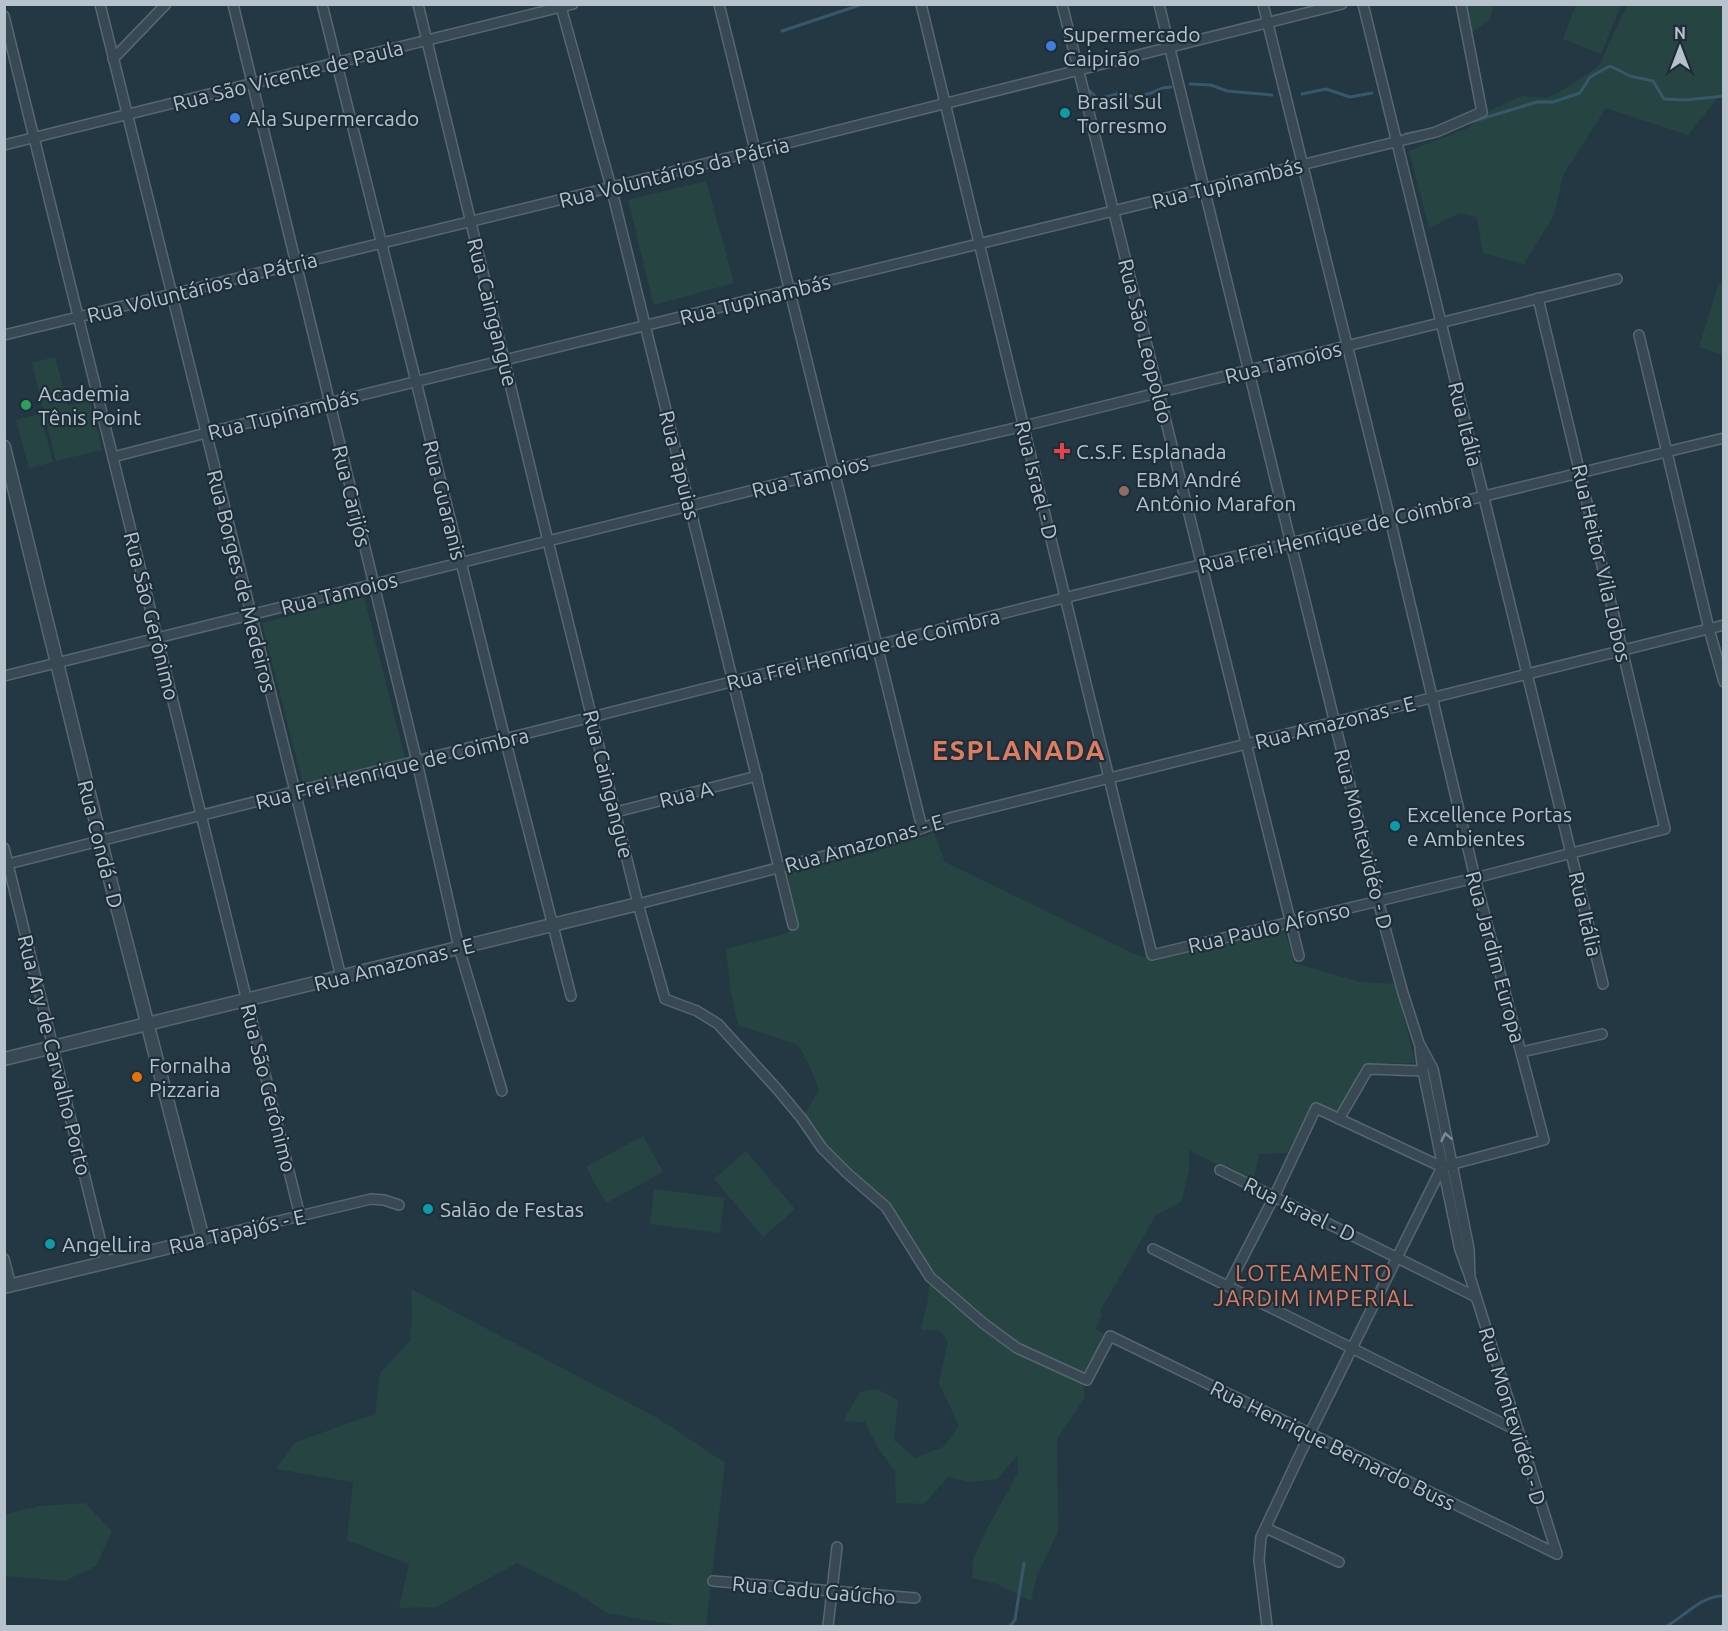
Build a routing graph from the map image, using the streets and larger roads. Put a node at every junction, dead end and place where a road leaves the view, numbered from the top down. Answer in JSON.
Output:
{"nodes":[{"id":1,"x":100,"y":4,"type":"edge"},
{"id":2,"x":166,"y":4,"type":"edge"},
{"id":3,"x":233,"y":4,"type":"edge"},
{"id":4,"x":322,"y":4,"type":"edge"},
{"id":5,"x":418,"y":4,"type":"edge"},
{"id":6,"x":539,"y":4,"type":"edge"},
{"id":7,"x":573,"y":4,"type":"edge"},
{"id":8,"x":719,"y":4,"type":"edge"},
{"id":9,"x":921,"y":4,"type":"edge"},
{"id":10,"x":1062,"y":4,"type":"edge"},
{"id":11,"x":1159,"y":4,"type":"edge"},
{"id":12,"x":1263,"y":4,"type":"edge"},
{"id":13,"x":1342,"y":4,"type":"edge"},
{"id":14,"x":1363,"y":4,"type":"edge"},
{"id":15,"x":1461,"y":4,"type":"edge"},
{"id":16,"x":562,"y":6,"type":"edge"},
{"id":17,"x":550,"y":10,"type":"junction"},
{"id":18,"x":4,"y":16,"type":"edge"},
{"id":19,"x":1267,"y":23,"type":"junction"},
{"id":20,"x":427,"y":40,"type":"junction"},
{"id":21,"x":1170,"y":48,"type":"junction"},
{"id":22,"x":113,"y":59,"type":"junction"},
{"id":23,"x":337,"y":63,"type":"junction"},
{"id":24,"x":1079,"y":71,"type":"junction"},
{"id":25,"x":253,"y":84,"type":"junction"},
{"id":26,"x":946,"y":105,"type":"junction"},
{"id":27,"x":127,"y":115,"type":"junction"},
{"id":28,"x":34,"y":138,"type":"junction"},
{"id":29,"x":1397,"y":141,"type":"junction"},
{"id":30,"x":4,"y":145,"type":"edge"},
{"id":31,"x":756,"y":152,"type":"junction"},
{"id":32,"x":1302,"y":165,"type":"junction"},
{"id":33,"x":611,"y":188,"type":"junction"},
{"id":34,"x":1204,"y":189,"type":"junction"},
{"id":35,"x":1113,"y":211,"type":"junction"},
{"id":36,"x":471,"y":222,"type":"junction"},
{"id":37,"x":382,"y":244,"type":"junction"},
{"id":38,"x":980,"y":244,"type":"junction"},
{"id":39,"x":296,"y":264,"type":"junction"},
{"id":40,"x":1617,"y":279,"type":"dead end"},
{"id":41,"x":790,"y":290,"type":"junction"},
{"id":42,"x":171,"y":295,"type":"junction"},
{"id":43,"x":1538,"y":298,"type":"junction"},
{"id":44,"x":79,"y":317,"type":"junction"},
{"id":45,"x":1441,"y":322,"type":"junction"},
{"id":46,"x":645,"y":326,"type":"junction"},
{"id":47,"x":4,"y":335,"type":"edge"},
{"id":48,"x":1639,"y":335,"type":"dead end"},
{"id":49,"x":1347,"y":346,"type":"junction"},
{"id":50,"x":505,"y":360,"type":"junction"},
{"id":51,"x":1249,"y":370,"type":"junction"},
{"id":52,"x":416,"y":382,"type":"junction"},
{"id":53,"x":1158,"y":392,"type":"junction"},
{"id":54,"x":330,"y":403,"type":"junction"},
{"id":55,"x":1024,"y":426,"type":"junction"},
{"id":56,"x":206,"y":433,"type":"junction"},
{"id":57,"x":1724,"y":438,"type":"edge"},
{"id":58,"x":4,"y":447,"type":"edge"},
{"id":59,"x":1668,"y":451,"type":"junction"},
{"id":60,"x":113,"y":457,"type":"junction"},
{"id":61,"x":834,"y":470,"type":"junction"},
{"id":62,"x":1581,"y":472,"type":"junction"},
{"id":63,"x":9,"y":484,"type":"edge"},
{"id":64,"x":1484,"y":496,"type":"junction"},
{"id":65,"x":690,"y":506,"type":"junction"},
{"id":66,"x":1390,"y":519,"type":"junction"},
{"id":67,"x":548,"y":541,"type":"junction"},
{"id":68,"x":1291,"y":543,"type":"junction"},
{"id":69,"x":461,"y":563,"type":"junction"},
{"id":70,"x":1201,"y":565,"type":"junction"},
{"id":71,"x":374,"y":584,"type":"junction"},
{"id":72,"x":1066,"y":597,"type":"junction"},
{"id":73,"x":251,"y":615,"type":"junction"},
{"id":74,"x":1724,"y":625,"type":"edge"},
{"id":75,"x":1709,"y":629,"type":"junction"},
{"id":76,"x":158,"y":638,"type":"junction"},
{"id":77,"x":878,"y":645,"type":"junction"},
{"id":78,"x":1622,"y":651,"type":"junction"},
{"id":79,"x":57,"y":663,"type":"junction"},
{"id":80,"x":1527,"y":674,"type":"junction"},
{"id":81,"x":4,"y":676,"type":"edge"},
{"id":82,"x":733,"y":681,"type":"junction"},
{"id":83,"x":1724,"y":682,"type":"edge"},
{"id":84,"x":1432,"y":698,"type":"junction"},
{"id":85,"x":593,"y":717,"type":"junction"},
{"id":86,"x":1335,"y":722,"type":"junction"},
{"id":87,"x":505,"y":739,"type":"junction"},
{"id":88,"x":1245,"y":744,"type":"junction"},
{"id":89,"x":417,"y":762,"type":"junction"},
{"id":90,"x":757,"y":776,"type":"junction"},
{"id":91,"x":1110,"y":778,"type":"junction"},
{"id":92,"x":295,"y":792,"type":"junction"},
{"id":93,"x":616,"y":812,"type":"junction"},
{"id":94,"x":202,"y":816,"type":"junction"},
{"id":95,"x":922,"y":828,"type":"junction"},
{"id":96,"x":1665,"y":829,"type":"joint"},
{"id":97,"x":100,"y":842,"type":"junction"},
{"id":98,"x":4,"y":848,"type":"edge"},
{"id":99,"x":1571,"y":853,"type":"junction"},
{"id":100,"x":6,"y":865,"type":"edge"},
{"id":101,"x":779,"y":868,"type":"junction"},
{"id":102,"x":1475,"y":878,"type":"junction"},
{"id":103,"x":1379,"y":901,"type":"junction"},
{"id":104,"x":639,"y":904,"type":"junction"},
{"id":105,"x":1289,"y":922,"type":"junction"},
{"id":106,"x":554,"y":925,"type":"junction"},
{"id":107,"x":793,"y":925,"type":"dead end"},
{"id":108,"x":459,"y":948,"type":"junction"},
{"id":109,"x":1152,"y":955,"type":"joint"},
{"id":110,"x":1299,"y":956,"type":"dead end"},
{"id":111,"x":341,"y":977,"type":"junction"},
{"id":112,"x":1602,"y":984,"type":"dead end"},
{"id":113,"x":571,"y":996,"type":"dead end"},
{"id":114,"x":247,"y":1000,"type":"junction"},
{"id":115,"x":146,"y":1024,"type":"junction"},
{"id":116,"x":1602,"y":1034,"type":"dead end"},
{"id":117,"x":1419,"y":1043,"type":"junction"},
{"id":118,"x":53,"y":1047,"type":"junction"},
{"id":119,"x":1521,"y":1052,"type":"junction"},
{"id":120,"x":4,"y":1059,"type":"edge"},
{"id":121,"x":1423,"y":1071,"type":"junction"},
{"id":122,"x":502,"y":1091,"type":"dead end"},
{"id":123,"x":1339,"y":1119,"type":"junction"},
{"id":124,"x":1447,"y":1166,"type":"junction"},
{"id":125,"x":1220,"y":1170,"type":"dead end"},
{"id":126,"x":1274,"y":1197,"type":"junction"},
{"id":127,"x":399,"y":1205,"type":"dead end"},
{"id":128,"x":1462,"y":1214,"type":"junction"},
{"id":129,"x":300,"y":1216,"type":"junction"},
{"id":130,"x":1452,"y":1216,"type":"junction"},
{"id":131,"x":203,"y":1239,"type":"junction"},
{"id":132,"x":1153,"y":1249,"type":"dead end"},
{"id":133,"x":1397,"y":1257,"type":"junction"},
{"id":134,"x":4,"y":1259,"type":"edge"},
{"id":135,"x":106,"y":1263,"type":"junction"},
{"id":136,"x":1470,"y":1277,"type":"junction"},
{"id":137,"x":8,"y":1286,"type":"edge"},
{"id":138,"x":1228,"y":1286,"type":"junction"},
{"id":139,"x":1476,"y":1297,"type":"junction"},
{"id":140,"x":1110,"y":1336,"type":"joint"},
{"id":141,"x":1352,"y":1348,"type":"junction"},
{"id":142,"x":1518,"y":1431,"type":"junction"},
{"id":143,"x":1310,"y":1433,"type":"junction"},
{"id":144,"x":1266,"y":1528,"type":"junction"},
{"id":145,"x":837,"y":1546,"type":"dead end"},
{"id":146,"x":1557,"y":1554,"type":"joint"},
{"id":147,"x":1339,"y":1562,"type":"dead end"},
{"id":148,"x":713,"y":1581,"type":"dead end"},
{"id":149,"x":832,"y":1592,"type":"junction"},
{"id":150,"x":915,"y":1598,"type":"dead end"},
{"id":151,"x":828,"y":1626,"type":"edge"},
{"id":152,"x":1267,"y":1626,"type":"edge"}],
"edges":[{"from":1,"to":22,"type":"street","name":"Rua Borges de Medeiros"},
{"from":2,"to":22,"type":"street"},
{"from":3,"to":25,"type":"street","name":"Rua Carijós"},
{"from":4,"to":23,"type":"street","name":"Rua Guaranis"},
{"from":5,"to":20,"type":"street","name":"Rua Caingangue"},
{"from":6,"to":17,"type":"street"},
{"from":7,"to":16,"type":"street","name":"Rua São Vicente de Paula"},
{"from":8,"to":31,"type":"street"},
{"from":9,"to":26,"type":"street","name":"Rua Israel - D"},
{"from":10,"to":24,"type":"street","name":"Rua São Leopoldo"},
{"from":11,"to":21,"type":"street","name":"Rua Montevidéo - D"},
{"from":12,"to":19,"type":"street","name":"Rua Jardim Europa"},
{"from":13,"to":19,"type":"street","name":"Rua Voluntários da Pátria"},
{"from":14,"to":29,"type":"street","name":"Rua Itália"},
{"from":15,"to":29,"type":"street","name":"Rua Tupinambás"},
{"from":16,"to":17,"type":"street","name":"Rua São Vicente de Paula"},
{"from":16,"to":33,"type":"street","name":"Rua Tapuias"},
{"from":17,"to":20,"type":"street","name":"Rua São Vicente de Paula"},
{"from":18,"to":28,"type":"street","name":"Rua São Gerônimo"},
{"from":19,"to":21,"type":"street","name":"Rua Voluntários da Pátria"},
{"from":19,"to":32,"type":"street","name":"Rua Jardim Europa"},
{"from":20,"to":23,"type":"street","name":"Rua São Vicente de Paula"},
{"from":20,"to":36,"type":"street","name":"Rua Caingangue"},
{"from":21,"to":24,"type":"street","name":"Rua Voluntários da Pátria"},
{"from":21,"to":34,"type":"street","name":"Rua Montevidéo - D"},
{"from":22,"to":27,"type":"street","name":"Rua Borges de Medeiros"},
{"from":23,"to":25,"type":"street","name":"Rua São Vicente de Paula"},
{"from":23,"to":37,"type":"street","name":"Rua Guaranis"},
{"from":24,"to":26,"type":"street","name":"Rua Voluntários da Pátria"},
{"from":24,"to":35,"type":"street","name":"Rua São Leopoldo"},
{"from":25,"to":27,"type":"street","name":"Rua São Vicente de Paula"},
{"from":25,"to":39,"type":"street","name":"Rua Carijós"},
{"from":26,"to":31,"type":"street","name":"Rua Voluntários da Pátria"},
{"from":26,"to":38,"type":"street","name":"Rua Israel - D"},
{"from":27,"to":28,"type":"street","name":"Rua São Vicente de Paula"},
{"from":27,"to":42,"type":"street","name":"Rua Borges de Medeiros"},
{"from":28,"to":30,"type":"street","name":"Rua São Vicente de Paula"},
{"from":28,"to":44,"type":"street","name":"Rua São Gerônimo"},
{"from":29,"to":32,"type":"street","name":"Rua Tupinambás"},
{"from":29,"to":45,"type":"street","name":"Rua Itália"},
{"from":31,"to":33,"type":"street","name":"Rua Voluntários da Pátria"},
{"from":31,"to":41,"type":"street"},
{"from":32,"to":34,"type":"street","name":"Rua Tupinambás"},
{"from":32,"to":49,"type":"street","name":"Rua Jardim Europa"},
{"from":33,"to":36,"type":"street","name":"Rua Voluntários da Pátria"},
{"from":33,"to":46,"type":"street","name":"Rua Tapuias"},
{"from":34,"to":35,"type":"street","name":"Rua Tupinambás"},
{"from":34,"to":51,"type":"street","name":"Rua Montevidéo - D"},
{"from":35,"to":38,"type":"street","name":"Rua Tupinambás"},
{"from":35,"to":53,"type":"street","name":"Rua São Leopoldo"},
{"from":36,"to":37,"type":"street","name":"Rua Voluntários da Pátria"},
{"from":36,"to":50,"type":"street","name":"Rua Caingangue"},
{"from":37,"to":39,"type":"street","name":"Rua Voluntários da Pátria"},
{"from":37,"to":52,"type":"street","name":"Rua Guaranis"},
{"from":38,"to":41,"type":"street","name":"Rua Tupinambás"},
{"from":38,"to":55,"type":"street","name":"Rua Israel - D"},
{"from":39,"to":42,"type":"street","name":"Rua Voluntários da Pátria"},
{"from":39,"to":54,"type":"street","name":"Rua Carijós"},
{"from":40,"to":43,"type":"street","name":"Rua Tamoios"},
{"from":41,"to":46,"type":"street","name":"Rua Tupinambás"},
{"from":41,"to":61,"type":"street"},
{"from":42,"to":44,"type":"street","name":"Rua Voluntários da Pátria"},
{"from":42,"to":56,"type":"street","name":"Rua Borges de Medeiros"},
{"from":43,"to":45,"type":"street","name":"Rua Tamoios"},
{"from":43,"to":62,"type":"street","name":"Rua Heitor Vila Lobos"},
{"from":44,"to":47,"type":"street","name":"Rua Voluntários da Pátria"},
{"from":44,"to":60,"type":"street","name":"Rua São Gerônimo"},
{"from":45,"to":49,"type":"street","name":"Rua Tamoios"},
{"from":45,"to":64,"type":"street","name":"Rua Itália"},
{"from":46,"to":50,"type":"street","name":"Rua Tupinambás"},
{"from":46,"to":65,"type":"street","name":"Rua Tapuias"},
{"from":48,"to":59,"type":"street"},
{"from":49,"to":51,"type":"street","name":"Rua Tamoios"},
{"from":49,"to":66,"type":"street","name":"Rua Jardim Europa"},
{"from":50,"to":52,"type":"street","name":"Rua Tupinambás"},
{"from":50,"to":67,"type":"street","name":"Rua Caingangue"},
{"from":51,"to":53,"type":"street","name":"Rua Tamoios"},
{"from":51,"to":68,"type":"street","name":"Rua Montevidéo - D"},
{"from":52,"to":54,"type":"street","name":"Rua Tupinambás"},
{"from":52,"to":69,"type":"street","name":"Rua Guaranis"},
{"from":53,"to":55,"type":"street","name":"Rua Tamoios"},
{"from":53,"to":70,"type":"street","name":"Rua São Leopoldo"},
{"from":54,"to":56,"type":"street","name":"Rua Tupinambás"},
{"from":54,"to":71,"type":"street","name":"Rua Carijós"},
{"from":55,"to":61,"type":"street","name":"Rua Tamoios"},
{"from":55,"to":72,"type":"street","name":"Rua Israel - D"},
{"from":56,"to":60,"type":"street","name":"Rua Tupinambás"},
{"from":56,"to":73,"type":"street","name":"Rua Borges de Medeiros"},
{"from":57,"to":59,"type":"street","name":"Rua Frei Henrique de Coimbra"},
{"from":58,"to":63,"type":"street","name":"Rua Condá - D"},
{"from":59,"to":62,"type":"street","name":"Rua Frei Henrique de Coimbra"},
{"from":59,"to":75,"type":"street"},
{"from":60,"to":76,"type":"street","name":"Rua São Gerônimo"},
{"from":61,"to":65,"type":"street","name":"Rua Tamoios"},
{"from":61,"to":77,"type":"street"},
{"from":62,"to":64,"type":"street","name":"Rua Frei Henrique de Coimbra"},
{"from":62,"to":78,"type":"street","name":"Rua Heitor Vila Lobos"},
{"from":63,"to":79,"type":"street","name":"Rua Condá - D"},
{"from":64,"to":66,"type":"street","name":"Rua Frei Henrique de Coimbra"},
{"from":64,"to":80,"type":"street","name":"Rua Itália"},
{"from":65,"to":67,"type":"street","name":"Rua Tamoios"},
{"from":65,"to":82,"type":"street","name":"Rua Tapuias"},
{"from":66,"to":68,"type":"street","name":"Rua Frei Henrique de Coimbra"},
{"from":66,"to":84,"type":"street","name":"Rua Jardim Europa"},
{"from":67,"to":69,"type":"street","name":"Rua Tamoios"},
{"from":67,"to":85,"type":"street","name":"Rua Caingangue"},
{"from":68,"to":70,"type":"street","name":"Rua Frei Henrique de Coimbra"},
{"from":68,"to":86,"type":"street","name":"Rua Montevidéo - D"},
{"from":69,"to":71,"type":"street","name":"Rua Tamoios"},
{"from":69,"to":87,"type":"street","name":"Rua Guaranis"},
{"from":70,"to":72,"type":"street","name":"Rua Frei Henrique de Coimbra"},
{"from":70,"to":88,"type":"street","name":"Rua São Leopoldo"},
{"from":71,"to":73,"type":"street","name":"Rua Tamoios"},
{"from":71,"to":89,"type":"street","name":"Rua Carijós"},
{"from":72,"to":77,"type":"street","name":"Rua Frei Henrique de Coimbra"},
{"from":72,"to":91,"type":"street","name":"Rua Israel - D"},
{"from":73,"to":76,"type":"street","name":"Rua Tamoios"},
{"from":73,"to":92,"type":"street","name":"Rua Borges de Medeiros"},
{"from":74,"to":75,"type":"street","name":"Rua Amazonas - E"},
{"from":75,"to":78,"type":"street","name":"Rua Amazonas - E"},
{"from":75,"to":83,"type":"street"},
{"from":76,"to":79,"type":"street","name":"Rua Tamoios"},
{"from":76,"to":94,"type":"street","name":"Rua São Gerônimo"},
{"from":77,"to":82,"type":"street","name":"Rua Frei Henrique de Coimbra"},
{"from":77,"to":95,"type":"street"},
{"from":78,"to":80,"type":"street","name":"Rua Amazonas - E"},
{"from":78,"to":96,"type":"street","name":"Rua Heitor Vila Lobos"},
{"from":79,"to":81,"type":"street","name":"Rua Tamoios"},
{"from":79,"to":97,"type":"street","name":"Rua Condá - D"},
{"from":80,"to":84,"type":"street","name":"Rua Amazonas - E"},
{"from":80,"to":99,"type":"street","name":"Rua Itália"},
{"from":82,"to":85,"type":"street","name":"Rua Frei Henrique de Coimbra"},
{"from":82,"to":90,"type":"street","name":"Rua Tapuias"},
{"from":84,"to":86,"type":"street","name":"Rua Amazonas - E"},
{"from":84,"to":102,"type":"street","name":"Rua Jardim Europa"},
{"from":85,"to":87,"type":"street","name":"Rua Frei Henrique de Coimbra"},
{"from":85,"to":93,"type":"street","name":"Rua Caingangue"},
{"from":86,"to":88,"type":"street","name":"Rua Amazonas - E"},
{"from":86,"to":103,"type":"street","name":"Rua Montevidéo - D"},
{"from":87,"to":89,"type":"street","name":"Rua Frei Henrique de Coimbra"},
{"from":87,"to":106,"type":"street","name":"Rua Guaranis"},
{"from":88,"to":91,"type":"street","name":"Rua Amazonas - E"},
{"from":88,"to":105,"type":"street","name":"Rua São Leopoldo"},
{"from":89,"to":92,"type":"street","name":"Rua Frei Henrique de Coimbra"},
{"from":89,"to":108,"type":"street","name":"Rua Carijós"},
{"from":90,"to":93,"type":"street","name":"Rua A"},
{"from":90,"to":101,"type":"street","name":"Rua Tapuias"},
{"from":91,"to":95,"type":"street","name":"Rua Amazonas - E"},
{"from":91,"to":109,"type":"street","name":"Rua Israel - D"},
{"from":92,"to":94,"type":"street","name":"Rua Frei Henrique de Coimbra"},
{"from":92,"to":111,"type":"street","name":"Rua Borges de Medeiros"},
{"from":93,"to":104,"type":"street","name":"Rua Caingangue"},
{"from":94,"to":97,"type":"street","name":"Rua Frei Henrique de Coimbra"},
{"from":94,"to":114,"type":"street","name":"Rua São Gerônimo"},
{"from":95,"to":101,"type":"street","name":"Rua Amazonas - E"},
{"from":96,"to":99,"type":"street","name":"Rua Paulo Afonso"},
{"from":97,"to":100,"type":"street","name":"Rua Frei Henrique de Coimbra"},
{"from":97,"to":115,"type":"street","name":"Rua Condá - D"},
{"from":98,"to":100,"type":"street","name":"Rua Ary de Carvalho Porto"},
{"from":99,"to":102,"type":"street","name":"Rua Paulo Afonso"},
{"from":99,"to":112,"type":"street","name":"Rua Itália"},
{"from":100,"to":118,"type":"street","name":"Rua Ary de Carvalho Porto"},
{"from":101,"to":104,"type":"street","name":"Rua Amazonas - E"},
{"from":101,"to":107,"type":"street","name":"Rua Tapuias"},
{"from":102,"to":103,"type":"street","name":"Rua Paulo Afonso"},
{"from":102,"to":119,"type":"street","name":"Rua Jardim Europa"},
{"from":103,"to":105,"type":"street","name":"Rua Paulo Afonso"},
{"from":103,"to":117,"type":"street","name":"Rua Montevidéo - D"},
{"from":104,"to":106,"type":"street","name":"Rua Amazonas - E"},
{"from":104,"to":140,"type":"street","name":"Rua Caingangue"},
{"from":105,"to":109,"type":"street","name":"Rua Paulo Afonso"},
{"from":105,"to":110,"type":"street","name":"Rua São Leopoldo"},
{"from":106,"to":108,"type":"street","name":"Rua Amazonas - E"},
{"from":106,"to":113,"type":"street","name":"Rua Guaranis"},
{"from":108,"to":111,"type":"street","name":"Rua Amazonas - E"},
{"from":108,"to":122,"type":"street","name":"Rua Carijós"},
{"from":111,"to":114,"type":"street","name":"Rua Amazonas - E"},
{"from":114,"to":115,"type":"street","name":"Rua Amazonas - E"},
{"from":114,"to":129,"type":"street","name":"Rua São Gerônimo"},
{"from":115,"to":118,"type":"street","name":"Rua Amazonas - E"},
{"from":115,"to":131,"type":"street","name":"Rua Condá - D"},
{"from":116,"to":119,"type":"street"},
{"from":117,"to":121,"type":"street","name":"Rua Montevidéo - D"},
{"from":124,"to":117,"type":"street","name":"Rua Montevidéo - D","one_way":true},
{"from":118,"to":120,"type":"street","name":"Rua Amazonas - E"},
{"from":118,"to":135,"type":"street","name":"Rua Ary de Carvalho Porto"},
{"from":119,"to":124,"type":"street","name":"Rua Jardim Europa"},
{"from":121,"to":123,"type":"street"},
{"from":121,"to":124,"type":"street","name":"Rua Montevidéo - D"},
{"from":123,"to":124,"type":"street"},
{"from":123,"to":126,"type":"street"},
{"from":124,"to":128,"type":"street","name":"Rua Montevidéo - D"},
{"from":124,"to":130,"type":"street","name":"Rua Montevidéo - D"},
{"from":124,"to":133,"type":"street"},
{"from":125,"to":126,"type":"street","name":"Rua Israel - D"},
{"from":126,"to":133,"type":"street","name":"Rua Israel - D"},
{"from":126,"to":138,"type":"street"},
{"from":127,"to":129,"type":"street","name":"Rua Tapajós - E"},
{"from":128,"to":130,"type":"street"},
{"from":128,"to":136,"type":"street","name":"Rua Montevidéo - D"},
{"from":129,"to":131,"type":"street","name":"Rua Tapajós - E"},
{"from":130,"to":136,"type":"street","name":"Rua Montevidéo - D"},
{"from":131,"to":135,"type":"street","name":"Rua Tapajós - E"},
{"from":132,"to":138,"type":"street"},
{"from":133,"to":139,"type":"street","name":"Rua Israel - D"},
{"from":133,"to":141,"type":"street"},
{"from":134,"to":137,"type":"street"},
{"from":135,"to":137,"type":"street","name":"Rua Tapajós - E"},
{"from":136,"to":139,"type":"street","name":"Rua Montevidéo - D"},
{"from":138,"to":141,"type":"street"},
{"from":139,"to":142,"type":"street","name":"Rua Montevidéo - D"},
{"from":140,"to":143,"type":"street","name":"Rua Henrique Bernardo Buss"},
{"from":141,"to":142,"type":"street"},
{"from":141,"to":143,"type":"street"},
{"from":142,"to":146,"type":"street","name":"Rua Montevidéo - D"},
{"from":143,"to":144,"type":"street"},
{"from":143,"to":146,"type":"street","name":"Rua Henrique Bernardo Buss"},
{"from":144,"to":147,"type":"street"},
{"from":144,"to":152,"type":"street"},
{"from":145,"to":149,"type":"street"},
{"from":148,"to":149,"type":"street","name":"Rua Cadu Gaúcho"},
{"from":149,"to":150,"type":"street","name":"Rua Cadu Gaúcho"},
{"from":149,"to":151,"type":"street"}]}
